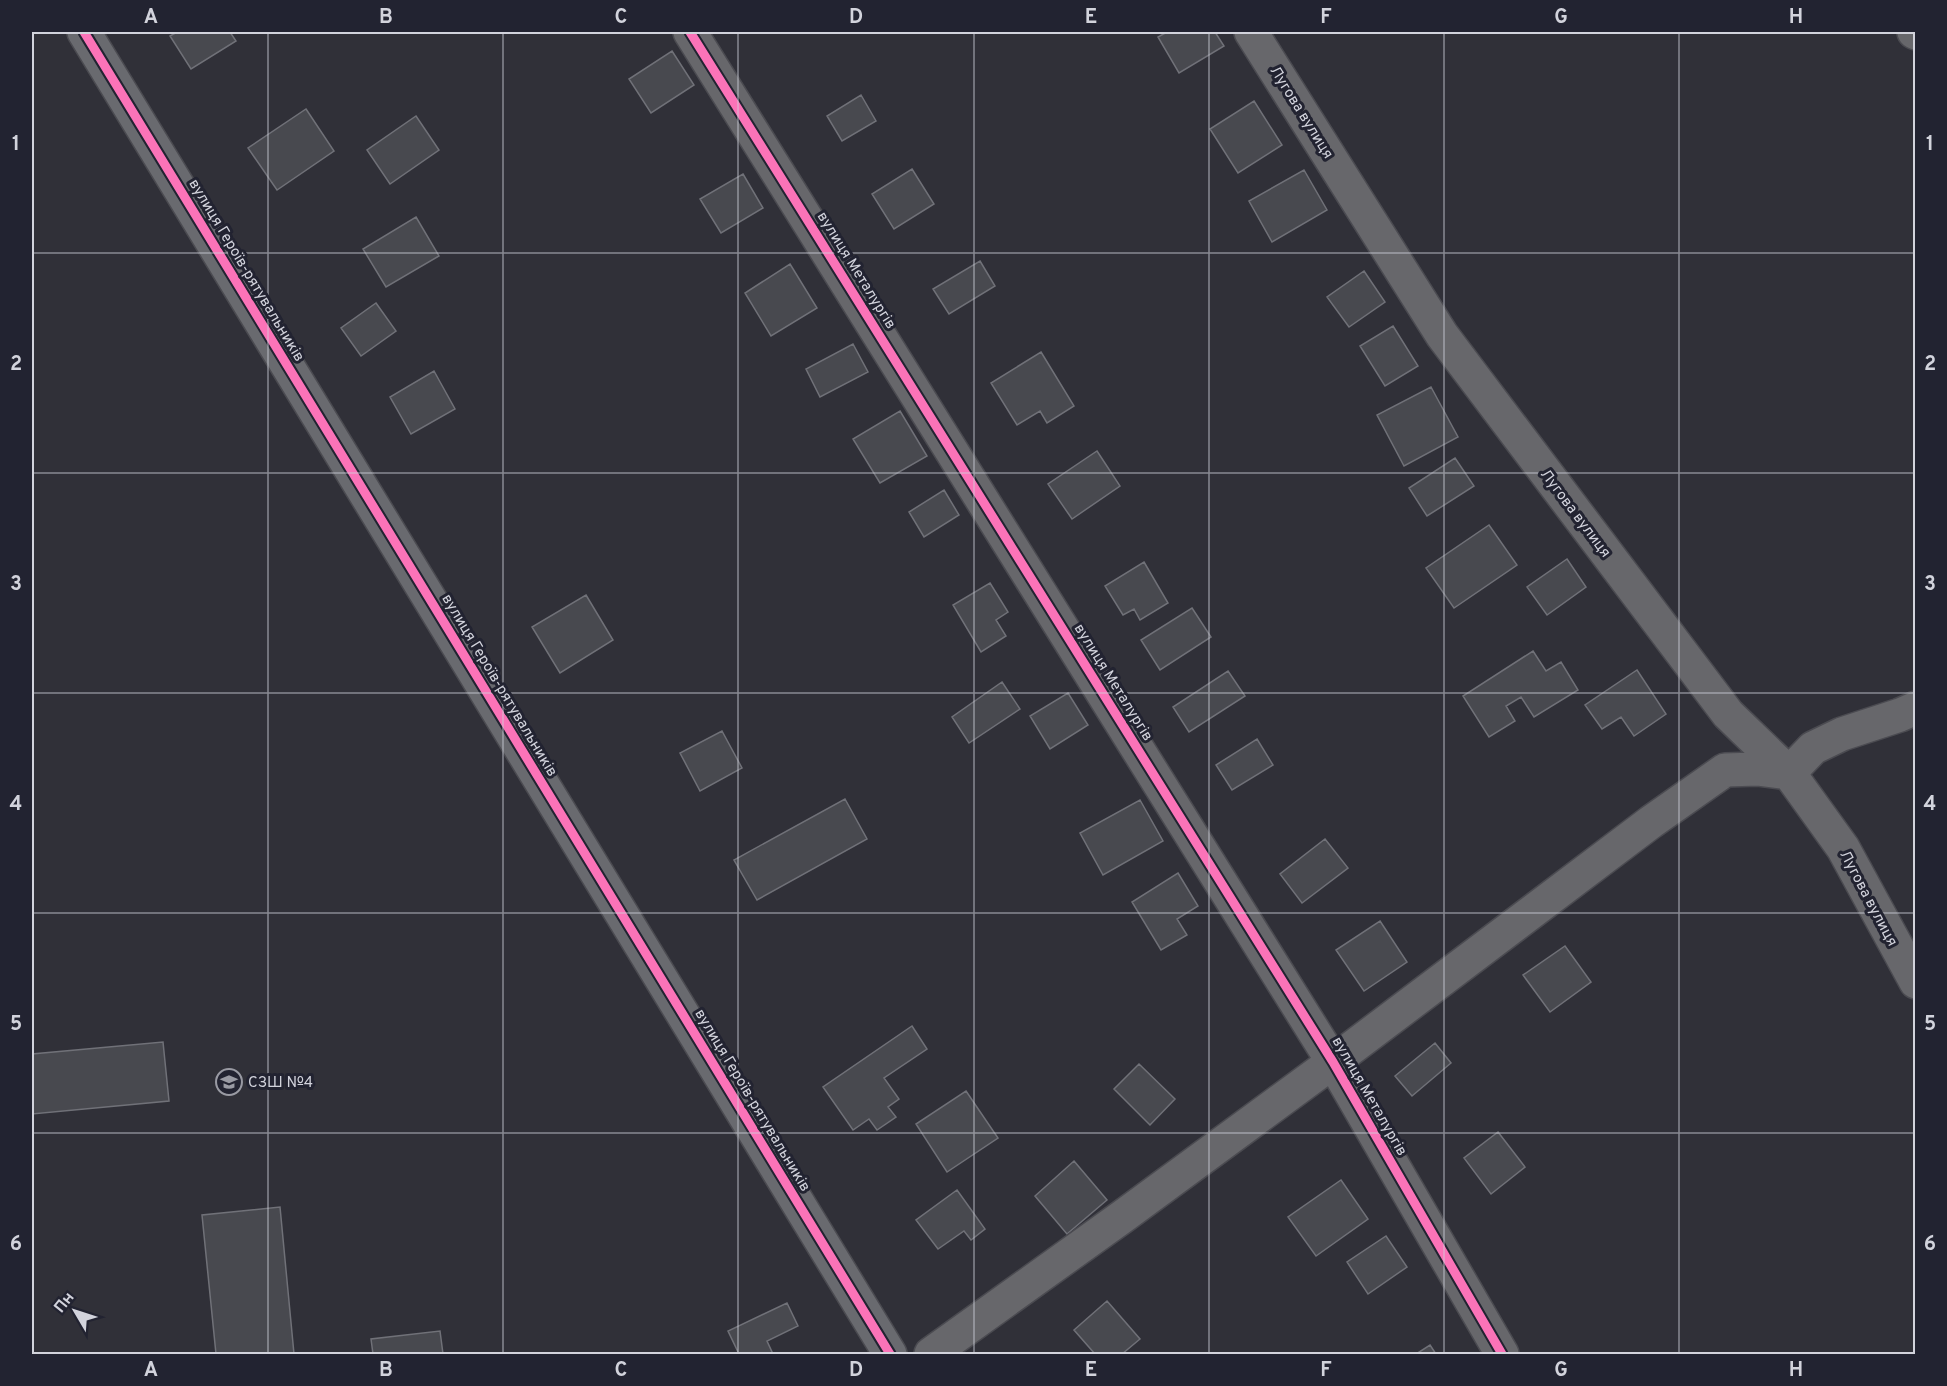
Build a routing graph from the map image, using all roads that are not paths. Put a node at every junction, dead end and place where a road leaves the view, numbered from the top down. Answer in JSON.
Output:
{"nodes":[{"id":1,"x":84,"y":32,"type":"edge"},
{"id":2,"x":690,"y":32,"type":"edge"},
{"id":3,"x":1251,"y":32,"type":"edge"},
{"id":4,"x":1916,"y":708,"type":"edge"},
{"id":5,"x":1789,"y":773,"type":"junction"},
{"id":6,"x":1916,"y":982,"type":"edge"},
{"id":7,"x":1333,"y":1062,"type":"junction"},
{"id":8,"x":890,"y":1354,"type":"edge"},
{"id":9,"x":932,"y":1354,"type":"edge"},
{"id":10,"x":1502,"y":1354,"type":"edge"}],
"edges":[{"from":1,"to":8,"type":"street","name":"вулиця Героїв-рятувальників"},
{"from":2,"to":7,"type":"street","name":"вулиця Металургів"},
{"from":3,"to":5,"type":"street","name":"Лугова вулиця"},
{"from":4,"to":5,"type":"street"},
{"from":5,"to":6,"type":"street","name":"Лугова вулиця"},
{"from":5,"to":7,"type":"street"},
{"from":7,"to":9,"type":"street"},
{"from":7,"to":10,"type":"street","name":"вулиця Металургів"}]}
